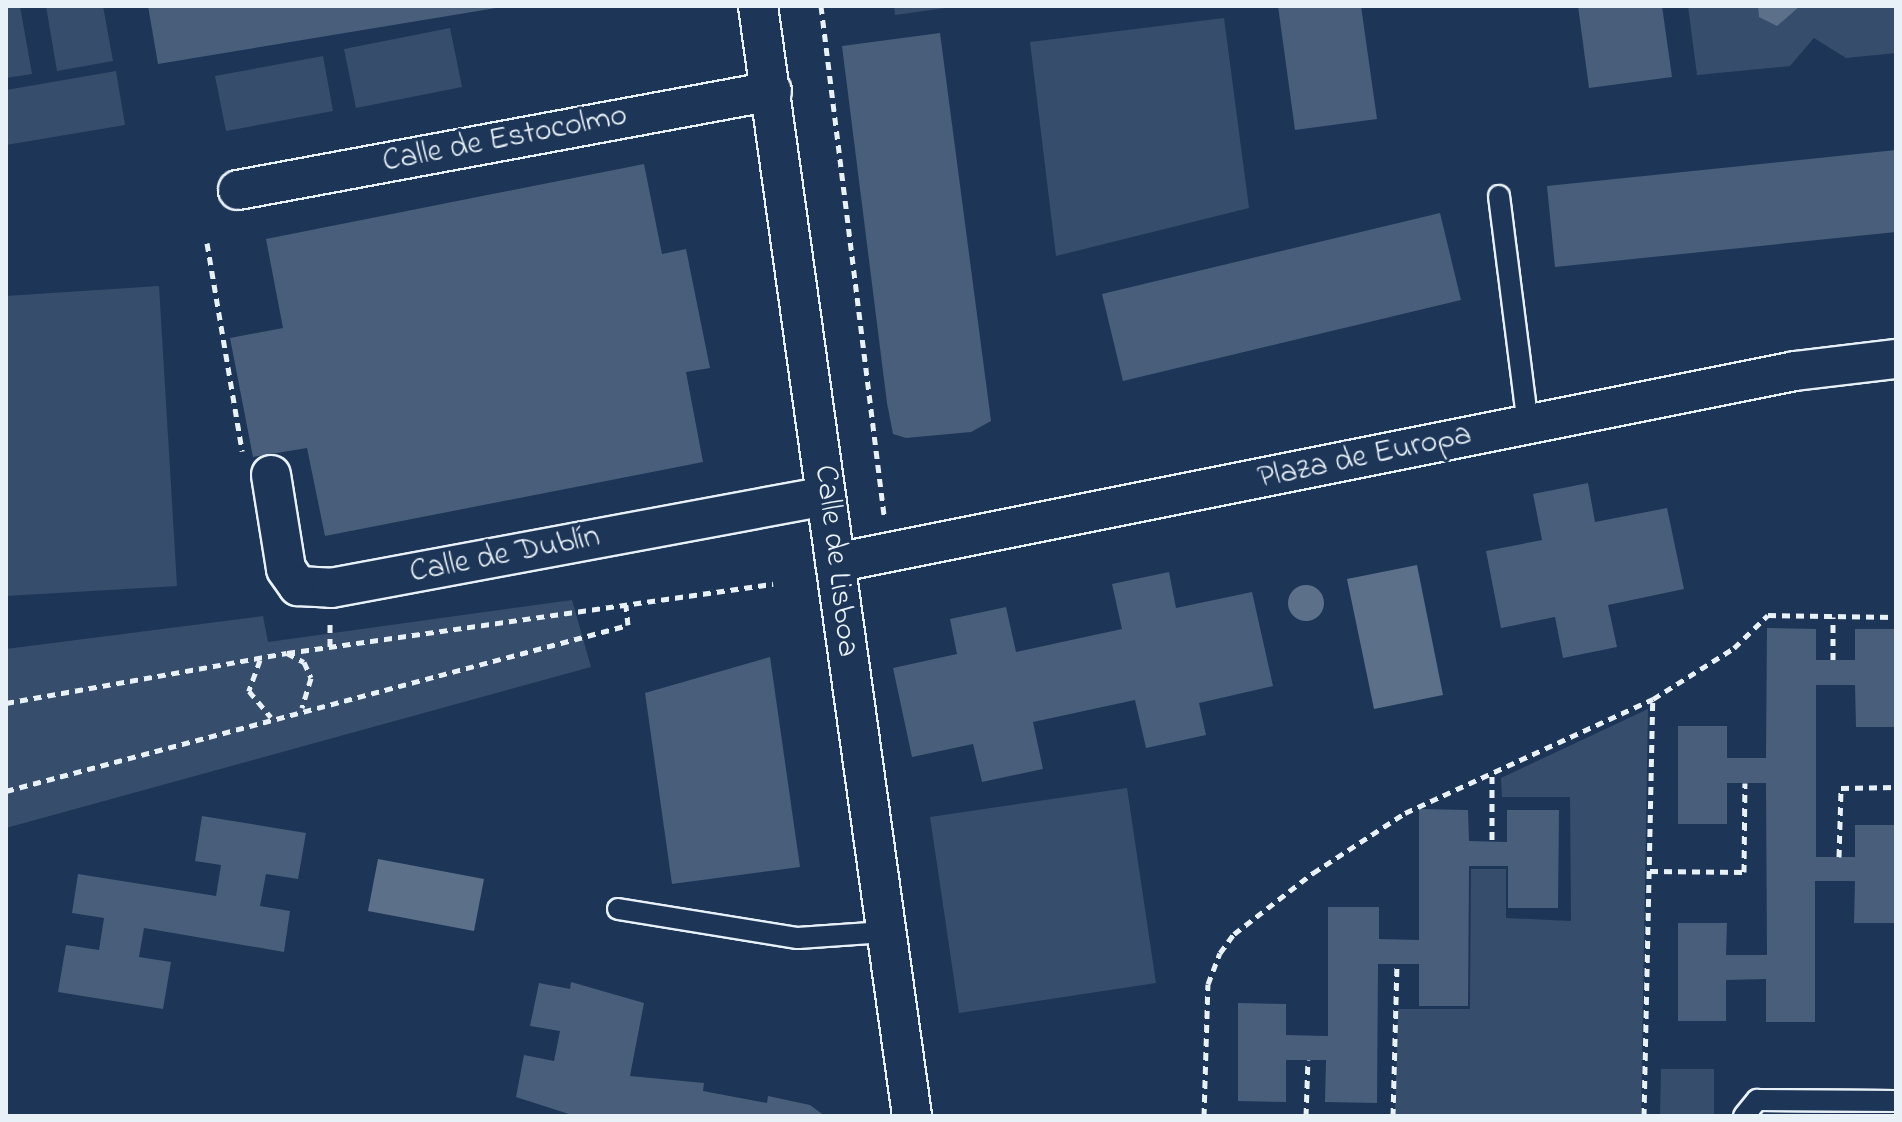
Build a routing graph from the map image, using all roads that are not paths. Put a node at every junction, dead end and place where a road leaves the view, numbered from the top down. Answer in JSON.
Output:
{"nodes":[{"id":1,"x":758,"y":6,"type":"edge"},
{"id":2,"x":772,"y":91,"type":"junction"},
{"id":3,"x":238,"y":190,"type":"dead end"},
{"id":4,"x":1499,"y":196,"type":"dead end"},
{"id":5,"x":1896,"y":359,"type":"edge"},
{"id":6,"x":1528,"y":425,"type":"junction"},
{"id":7,"x":271,"y":475,"type":"road end"},
{"id":8,"x":826,"y":496,"type":"junction"},
{"id":9,"x":835,"y":563,"type":"junction"},
{"id":10,"x":618,"y":909,"type":"dead end"},
{"id":11,"x":885,"y":932,"type":"junction"},
{"id":12,"x":1896,"y":1101,"type":"edge"},
{"id":13,"x":912,"y":1116,"type":"edge"},
{"id":14,"x":1744,"y":1116,"type":"edge"}],
"edges":[{"from":1,"to":2,"type":"street","name":"Calle de Lisboa"},
{"from":2,"to":3,"type":"street","name":"Calle de Estocolmo"},
{"from":2,"to":8,"type":"street","name":"Calle de Lisboa"},
{"from":4,"to":6,"type":"lane"},
{"from":5,"to":6,"type":"street","name":"Plaza de Europa"},
{"from":6,"to":9,"type":"street","name":"Plaza de Europa"},
{"from":7,"to":8,"type":"street","name":"Calle de Dublín"},
{"from":8,"to":9,"type":"street","name":"Calle de Lisboa"},
{"from":9,"to":11,"type":"street","name":"Calle de Lisboa"},
{"from":10,"to":11,"type":"lane"},
{"from":11,"to":13,"type":"street","name":"Calle de Lisboa"},
{"from":12,"to":14,"type":"lane"}]}
